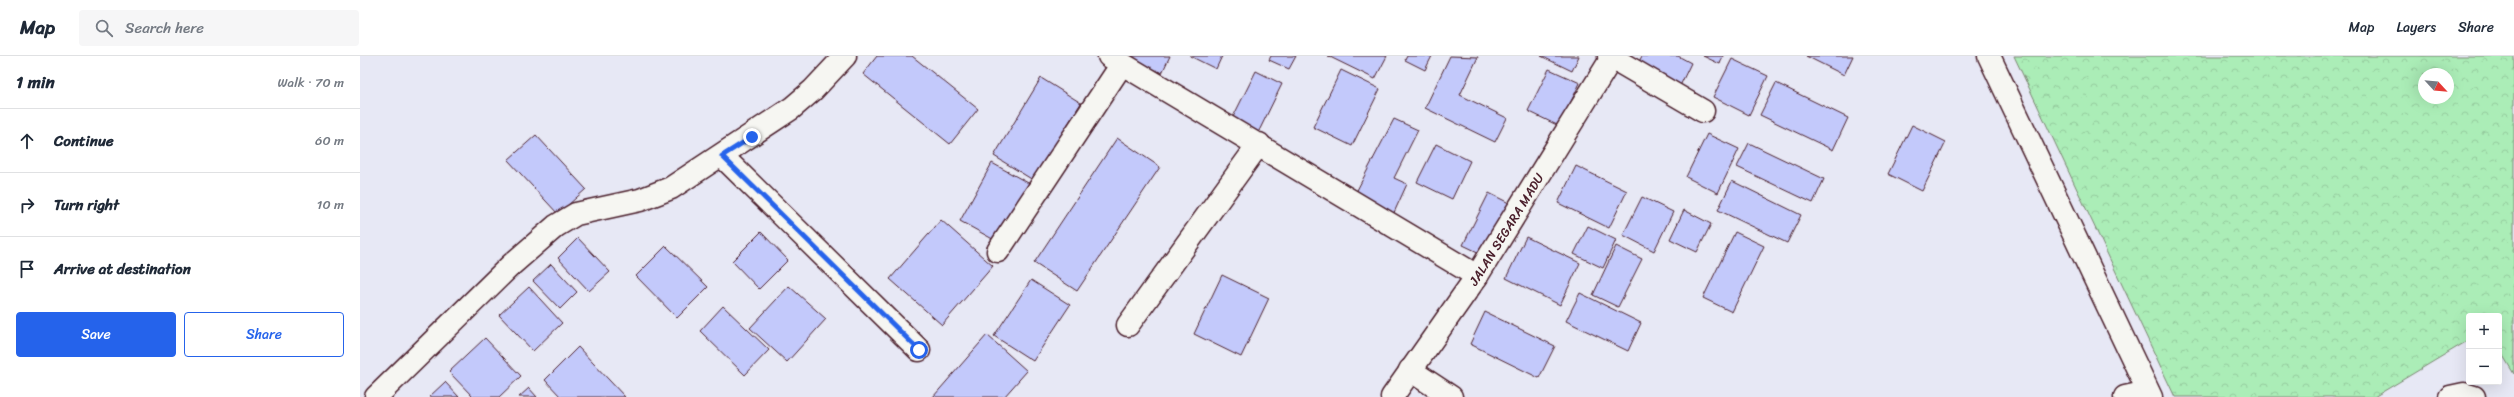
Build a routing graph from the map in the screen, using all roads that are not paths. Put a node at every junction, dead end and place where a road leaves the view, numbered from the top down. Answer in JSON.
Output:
{"nodes":[{"id":1,"x":846,"y":56,"type":"edge"},
{"id":2,"x":1990,"y":56,"type":"edge"},
{"id":3,"x":1611,"y":57,"type":"edge"},
{"id":4,"x":1115,"y":60,"type":"edge"},
{"id":5,"x":1703,"y":111,"type":"dead end"},
{"id":6,"x":1259,"y":144,"type":"junction"},
{"id":7,"x":722,"y":156,"type":"junction"},
{"id":8,"x":998,"y":251,"type":"dead end"},
{"id":9,"x":1477,"y":276,"type":"junction"},
{"id":10,"x":1128,"y":325,"type":"dead end"},
{"id":11,"x":919,"y":350,"type":"dead end"},
{"id":12,"x":1410,"y":370,"type":"junction"},
{"id":13,"x":2150,"y":394,"type":"edge"},
{"id":14,"x":376,"y":397,"type":"edge"},
{"id":15,"x":1392,"y":397,"type":"edge"},
{"id":16,"x":1451,"y":397,"type":"edge"},
{"id":17,"x":2125,"y":397,"type":"edge"},
{"id":18,"x":2450,"y":397,"type":"edge"},
{"id":19,"x":2474,"y":397,"type":"edge"}],
"edges":[{"from":1,"to":7,"type":"street"},
{"from":2,"to":13,"type":"street"},
{"from":3,"to":5,"type":"street"},
{"from":3,"to":9,"type":"street","name":"JALAN SEGARA MADU"},
{"from":4,"to":6,"type":"street"},
{"from":4,"to":8,"type":"street"},
{"from":6,"to":9,"type":"street"},
{"from":6,"to":10,"type":"street"},
{"from":7,"to":11,"type":"street"},
{"from":7,"to":14,"type":"street"},
{"from":9,"to":12,"type":"street","name":"JALAN SEGARA MADU"},
{"from":12,"to":15,"type":"street","name":"JALAN SEGARA MADU"},
{"from":12,"to":16,"type":"street"},
{"from":13,"to":17,"type":"street"},
{"from":18,"to":19,"type":"street"}]}
